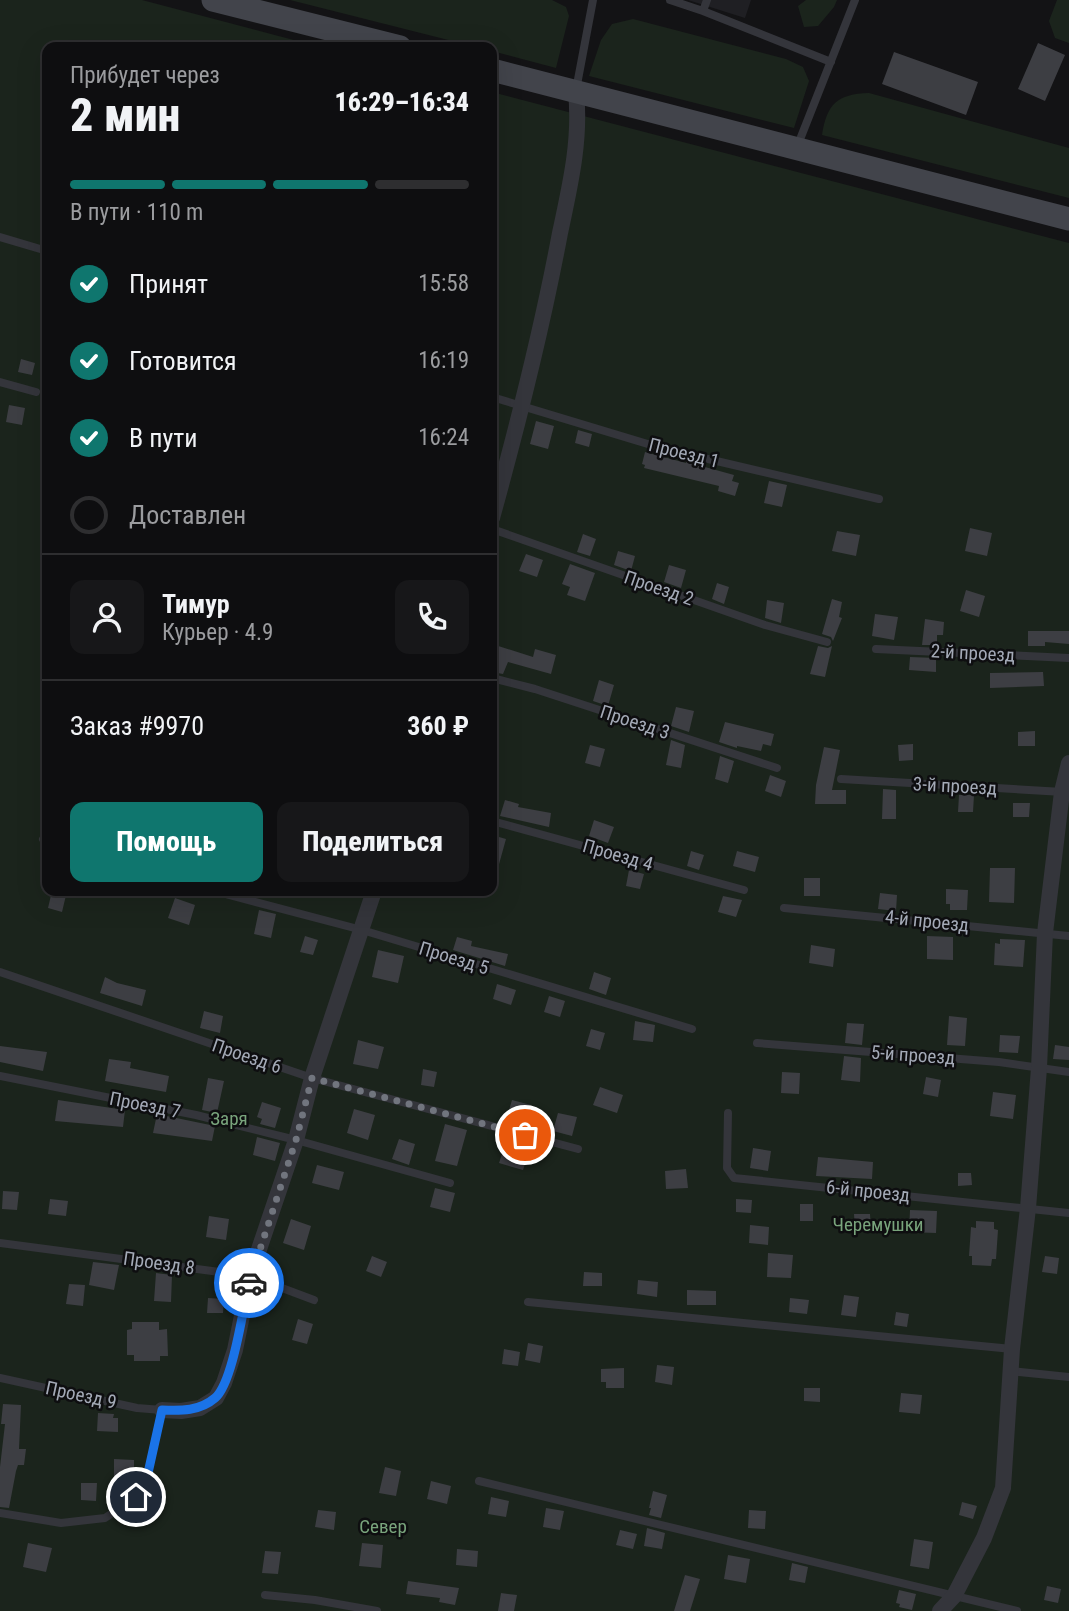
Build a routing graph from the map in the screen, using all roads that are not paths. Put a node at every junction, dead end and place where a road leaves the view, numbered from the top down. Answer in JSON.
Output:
{"nodes":[{"id":1,"x":214,"y":0,"type":"edge"},
{"id":2,"x":593,"y":0,"type":"edge"},
{"id":3,"x":670,"y":0,"type":"edge"},
{"id":4,"x":707,"y":0,"type":"edge"},
{"id":5,"x":855,"y":0,"type":"edge"},
{"id":6,"x":703,"y":11,"type":"junction"},
{"id":7,"x":380,"y":42,"type":"edge"},
{"id":8,"x":831,"y":62,"type":"junction"},
{"id":9,"x":497,"y":71,"type":"edge"},
{"id":10,"x":576,"y":92,"type":"junction"},
{"id":11,"x":796,"y":149,"type":"junction"},
{"id":12,"x":1069,"y":219,"type":"edge"},
{"id":13,"x":0,"y":237,"type":"edge"},
{"id":14,"x":42,"y":250,"type":"edge"},
{"id":15,"x":0,"y":382,"type":"edge"},
{"id":16,"x":36,"y":392,"type":"dead end"},
{"id":17,"x":497,"y":399,"type":"edge"},
{"id":18,"x":521,"y":406,"type":"junction"},
{"id":19,"x":497,"y":499,"type":"edge"},
{"id":20,"x":879,"y":499,"type":"dead end"},
{"id":21,"x":497,"y":531,"type":"edge"},
{"id":22,"x":827,"y":642,"type":"dead end"},
{"id":23,"x":876,"y":649,"type":"dead end"},
{"id":24,"x":1069,"y":658,"type":"edge"},
{"id":25,"x":497,"y":679,"type":"edge"},
{"id":26,"x":1069,"y":763,"type":"edge"},
{"id":27,"x":777,"y":768,"type":"dead end"},
{"id":28,"x":842,"y":779,"type":"dead end"},
{"id":29,"x":1065,"y":793,"type":"edge"},
{"id":30,"x":497,"y":822,"type":"edge"},
{"id":31,"x":744,"y":890,"type":"dead end"},
{"id":32,"x":233,"y":896,"type":"edge"},
{"id":33,"x":372,"y":896,"type":"edge"},
{"id":34,"x":784,"y":908,"type":"dead end"},
{"id":35,"x":362,"y":930,"type":"junction"},
{"id":36,"x":1045,"y":933,"type":"junction"},
{"id":37,"x":1069,"y":936,"type":"edge"},
{"id":38,"x":0,"y":972,"type":"edge"},
{"id":39,"x":692,"y":1029,"type":"dead end"},
{"id":40,"x":757,"y":1043,"type":"dead end"},
{"id":41,"x":1039,"y":1068,"type":"junction"},
{"id":42,"x":1069,"y":1072,"type":"edge"},
{"id":43,"x":0,"y":1076,"type":"edge"},
{"id":44,"x":312,"y":1078,"type":"junction"},
{"id":45,"x":728,"y":1112,"type":"dead end"},
{"id":46,"x":296,"y":1140,"type":"junction"},
{"id":47,"x":578,"y":1149,"type":"dead end"},
{"id":48,"x":450,"y":1183,"type":"dead end"},
{"id":49,"x":1028,"y":1208,"type":"junction"},
{"id":50,"x":1069,"y":1213,"type":"edge"},
{"id":51,"x":0,"y":1243,"type":"edge"},
{"id":52,"x":250,"y":1276,"type":"junction"},
{"id":53,"x":314,"y":1300,"type":"dead end"},
{"id":54,"x":528,"y":1302,"type":"dead end"},
{"id":55,"x":1012,"y":1349,"type":"junction"},
{"id":56,"x":1010,"y":1371,"type":"junction"},
{"id":57,"x":1069,"y":1377,"type":"edge"},
{"id":58,"x":0,"y":1378,"type":"edge"},
{"id":59,"x":162,"y":1410,"type":"junction"},
{"id":60,"x":479,"y":1481,"type":"dead end"},
{"id":61,"x":0,"y":1513,"type":"edge"},
{"id":62,"x":265,"y":1595,"type":"dead end"},
{"id":63,"x":954,"y":1596,"type":"junction"},
{"id":64,"x":377,"y":1611,"type":"edge"},
{"id":65,"x":940,"y":1611,"type":"edge"},
{"id":66,"x":1017,"y":1611,"type":"edge"}],
"edges":[{"from":1,"to":7,"type":"main road"},
{"from":2,"to":10,"type":"lane"},
{"from":3,"to":6,"type":"lane"},
{"from":4,"to":6,"type":"lane"},
{"from":5,"to":8,"type":"lane"},
{"from":6,"to":8,"type":"lane"},
{"from":8,"to":11,"type":"lane"},
{"from":9,"to":10,"type":"main road"},
{"from":10,"to":11,"type":"main road"},
{"from":10,"to":18,"type":"street"},
{"from":11,"to":12,"type":"main road"},
{"from":13,"to":14,"type":"lane"},
{"from":15,"to":16,"type":"lane"},
{"from":17,"to":18,"type":"lane","name":"Проезд 1"},
{"from":18,"to":19,"type":"street"},
{"from":18,"to":20,"type":"lane","name":"Проезд 1"},
{"from":21,"to":22,"type":"lane","name":"Проезд 2"},
{"from":23,"to":24,"type":"lane","name":"2-й проезд"},
{"from":25,"to":27,"type":"lane","name":"Проезд 3"},
{"from":26,"to":29,"type":"street"},
{"from":28,"to":29,"type":"lane","name":"3-й проезд"},
{"from":29,"to":36,"type":"street"},
{"from":30,"to":31,"type":"lane","name":"Проезд 4"},
{"from":32,"to":35,"type":"lane","name":"Проезд 5"},
{"from":33,"to":35,"type":"street"},
{"from":34,"to":36,"type":"lane","name":"4-й проезд"},
{"from":35,"to":39,"type":"lane","name":"Проезд 5"},
{"from":35,"to":44,"type":"street"},
{"from":36,"to":37,"type":"lane","name":"4-й проезд"},
{"from":36,"to":41,"type":"street"},
{"from":38,"to":44,"type":"lane","name":"Проезд 6"},
{"from":40,"to":41,"type":"lane","name":"5-й проезд"},
{"from":41,"to":42,"type":"lane","name":"5-й проезд"},
{"from":41,"to":49,"type":"street"},
{"from":43,"to":46,"type":"lane","name":"Проезд 7"},
{"from":44,"to":46,"type":"street"},
{"from":44,"to":47,"type":"lane","name":"Проезд 6"},
{"from":45,"to":49,"type":"lane","name":"6-й проезд"},
{"from":46,"to":48,"type":"lane","name":"Проезд 7"},
{"from":46,"to":52,"type":"street"},
{"from":49,"to":50,"type":"lane","name":"6-й проезд"},
{"from":49,"to":55,"type":"street"},
{"from":51,"to":52,"type":"lane","name":"Проезд 8"},
{"from":52,"to":53,"type":"lane","name":"Проезд 8"},
{"from":52,"to":59,"type":"street"},
{"from":54,"to":55,"type":"lane"},
{"from":55,"to":56,"type":"street"},
{"from":56,"to":57,"type":"lane"},
{"from":56,"to":63,"type":"street"},
{"from":58,"to":59,"type":"lane","name":"Проезд 9"},
{"from":59,"to":61,"type":"lane"},
{"from":60,"to":63,"type":"lane"},
{"from":62,"to":64,"type":"lane"},
{"from":63,"to":65,"type":"street"},
{"from":63,"to":66,"type":"lane"}]}
